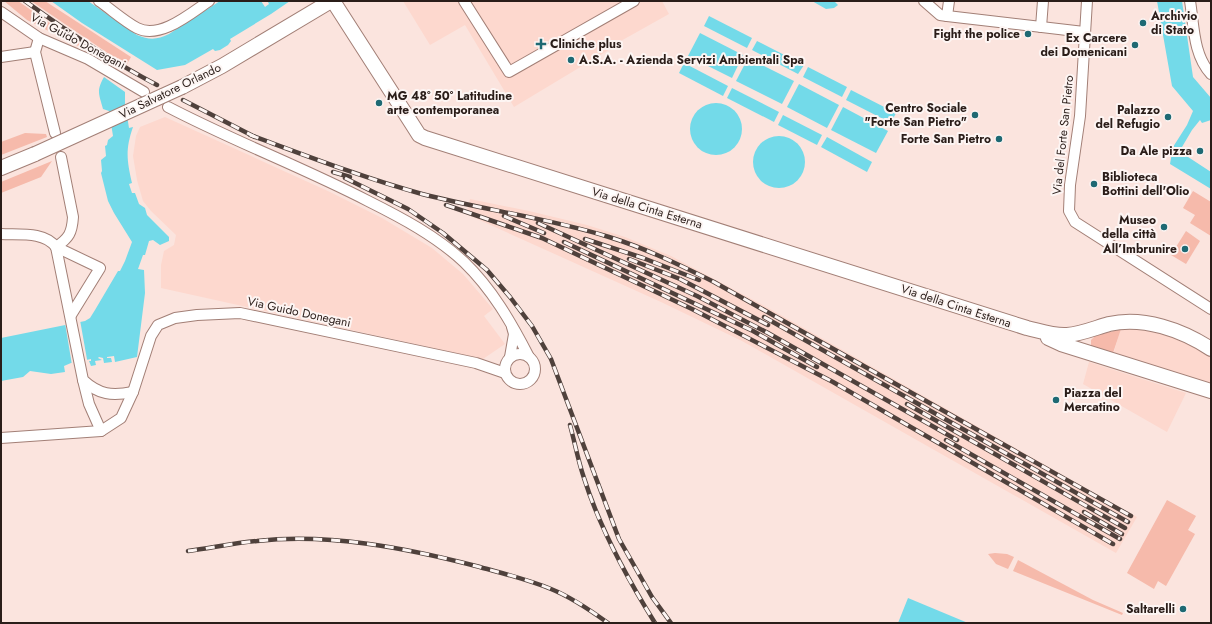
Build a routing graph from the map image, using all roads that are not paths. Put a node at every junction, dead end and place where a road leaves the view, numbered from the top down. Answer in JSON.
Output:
{"nodes":[{"id":1,"x":99,"y":1,"type":"edge"},
{"id":2,"x":209,"y":1,"type":"edge"},
{"id":3,"x":332,"y":1,"type":"edge"},
{"id":4,"x":464,"y":1,"type":"edge"},
{"id":5,"x":634,"y":1,"type":"edge"},
{"id":6,"x":924,"y":1,"type":"edge"},
{"id":7,"x":949,"y":1,"type":"edge"},
{"id":8,"x":1043,"y":1,"type":"edge"},
{"id":9,"x":1087,"y":1,"type":"edge"},
{"id":10,"x":1190,"y":1,"type":"edge"},
{"id":11,"x":1,"y":12,"type":"edge"},
{"id":12,"x":947,"y":16,"type":"junction"},
{"id":13,"x":1041,"y":28,"type":"junction"},
{"id":14,"x":1084,"y":32,"type":"junction"},
{"id":15,"x":39,"y":38,"type":"junction"},
{"id":16,"x":35,"y":52,"type":"junction"},
{"id":17,"x":1,"y":57,"type":"edge"},
{"id":18,"x":1211,"y":74,"type":"edge"},
{"id":19,"x":144,"y":92,"type":"dead end"},
{"id":20,"x":168,"y":106,"type":"dead end"},
{"id":21,"x":55,"y":133,"type":"dead end"},
{"id":22,"x":61,"y":157,"type":"dead end"},
{"id":23,"x":1,"y":168,"type":"edge"},
{"id":24,"x":1,"y":234,"type":"edge"},
{"id":25,"x":56,"y":247,"type":"junction"},
{"id":26,"x":1210,"y":309,"type":"edge"},
{"id":27,"x":71,"y":315,"type":"junction"},
{"id":28,"x":512,"y":325,"type":"junction"},
{"id":29,"x":1027,"y":328,"type":"junction"},
{"id":30,"x":1091,"y":329,"type":"junction"},
{"id":31,"x":1211,"y":349,"type":"edge"},
{"id":32,"x":1088,"y":352,"type":"junction"},
{"id":33,"x":510,"y":356,"type":"junction"},
{"id":34,"x":529,"y":356,"type":"junction"},
{"id":35,"x":505,"y":372,"type":"junction"},
{"id":36,"x":83,"y":380,"type":"junction"},
{"id":37,"x":1211,"y":391,"type":"edge"},
{"id":38,"x":133,"y":392,"type":"junction"},
{"id":39,"x":101,"y":431,"type":"junction"},
{"id":40,"x":1,"y":438,"type":"edge"}],
"edges":[{"from":1,"to":2,"type":"street"},
{"from":3,"to":23,"type":"main road","name":"Via Salvatore Orlando","bridge":true},
{"from":3,"to":29,"type":"main road","name":"Via della Cinta Esterna"},
{"from":4,"to":5,"type":"street"},
{"from":6,"to":12,"type":"street"},
{"from":7,"to":12,"type":"street"},
{"from":8,"to":13,"type":"street"},
{"from":9,"to":14,"type":"street","name":"Via del Forte San Pietro"},
{"from":10,"to":18,"type":"street"},
{"from":11,"to":15,"type":"street","name":"Via Guido Donegani"},
{"from":12,"to":13,"type":"street"},
{"from":13,"to":14,"type":"street"},
{"from":14,"to":26,"type":"street","name":"Via del Forte San Pietro"},
{"from":15,"to":16,"type":"street"},
{"from":15,"to":19,"type":"street","name":"Via Guido Donegani"},
{"from":16,"to":17,"type":"street"},
{"from":16,"to":21,"type":"street"},
{"from":20,"to":28,"type":"street"},
{"from":22,"to":25,"type":"street"},
{"from":24,"to":25,"type":"street"},
{"from":25,"to":27,"type":"street"},
{"from":25,"to":27,"type":"street"},
{"from":27,"to":36,"type":"street"},
{"from":28,"to":33,"type":"street"},
{"from":28,"to":34,"type":"street"},
{"from":29,"to":30,"type":"main road","name":"Via della Cinta Esterna"},
{"from":29,"to":32,"type":"main road","name":"Via della Cinta Esterna"},
{"from":30,"to":31,"type":"main road","name":"Via della Cinta Esterna"},
{"from":30,"to":32,"type":"main road"},
{"from":32,"to":37,"type":"main road","name":"Via della Cinta Esterna"},
{"from":33,"to":34,"type":"street"},
{"from":33,"to":35,"type":"street"},
{"from":34,"to":35,"type":"street"},
{"from":35,"to":38,"type":"street","name":"Via Guido Donegani"},
{"from":36,"to":38,"type":"street"},
{"from":36,"to":39,"type":"street"},
{"from":38,"to":39,"type":"street","name":"Via Guido Donegani"},
{"from":39,"to":40,"type":"street"}]}
